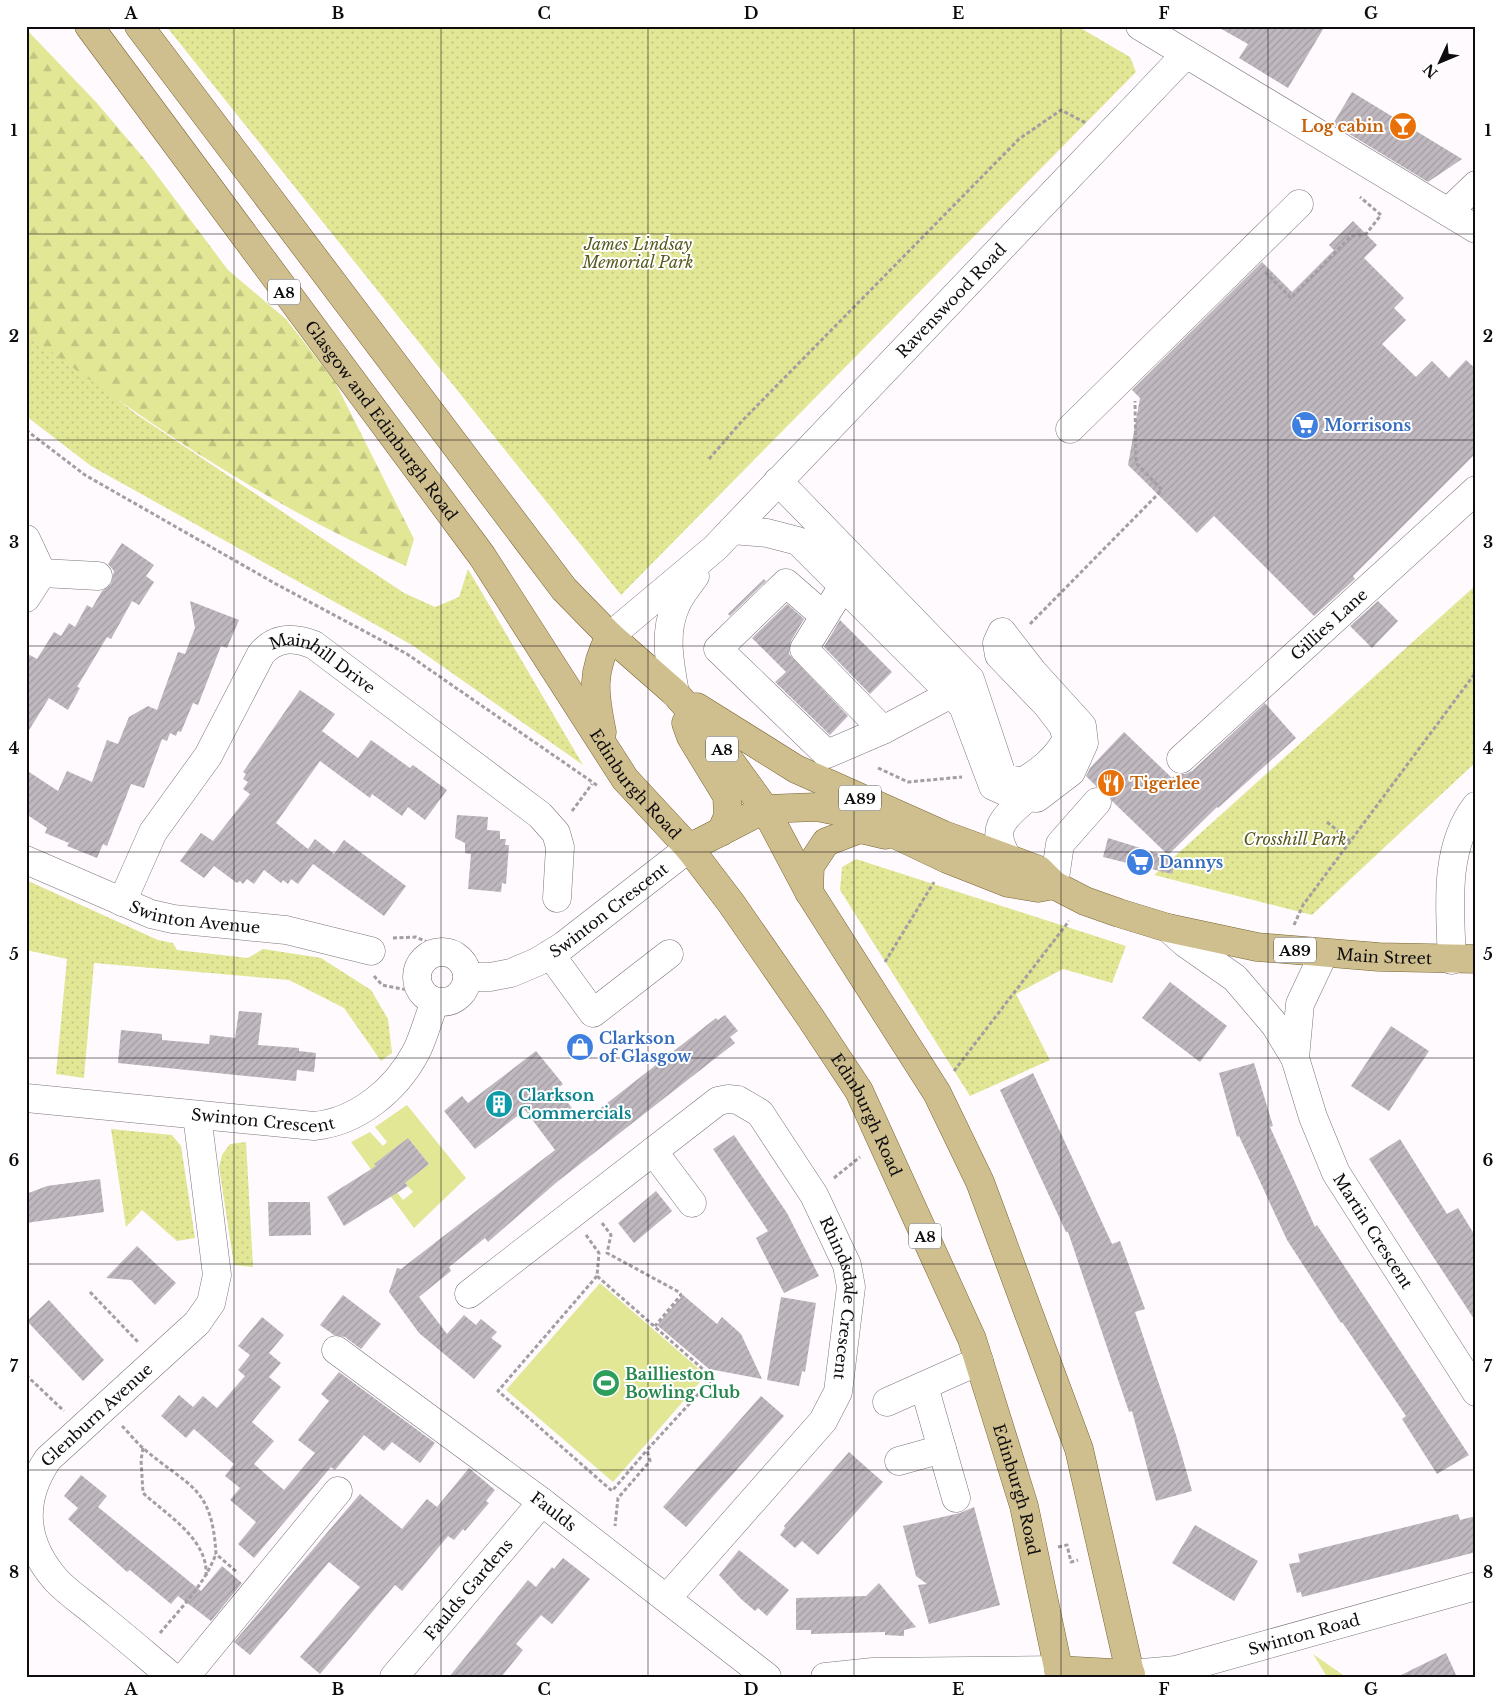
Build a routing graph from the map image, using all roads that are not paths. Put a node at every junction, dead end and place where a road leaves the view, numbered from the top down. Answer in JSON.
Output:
{"nodes":[{"id":1,"x":88,"y":26,"type":"edge"},
{"id":2,"x":139,"y":26,"type":"edge"},
{"id":3,"x":1140,"y":26,"type":"edge"},
{"id":4,"x":1186,"y":54,"type":"junction"},
{"id":5,"x":1476,"y":185,"type":"edge"},
{"id":6,"x":1299,"y":204,"type":"dead end"},
{"id":7,"x":1448,"y":212,"type":"junction"},
{"id":8,"x":1476,"y":229,"type":"edge"},
{"id":9,"x":1070,"y":429,"type":"dead end"},
{"id":10,"x":778,"y":481,"type":"junction"},
{"id":11,"x":1476,"y":490,"type":"edge"},
{"id":12,"x":26,"y":539,"type":"edge"},
{"id":13,"x":723,"y":539,"type":"junction"},
{"id":14,"x":42,"y":572,"type":"junction"},
{"id":15,"x":98,"y":576,"type":"dead end"},
{"id":16,"x":843,"y":586,"type":"junction"},
{"id":17,"x":26,"y":598,"type":"edge"},
{"id":18,"x":902,"y":609,"type":"junction"},
{"id":19,"x":824,"y":616,"type":"junction"},
{"id":20,"x":528,"y":626,"type":"joint"},
{"id":21,"x":610,"y":636,"type":"junction"},
{"id":22,"x":675,"y":693,"type":"junction"},
{"id":23,"x":951,"y":694,"type":"junction"},
{"id":24,"x":883,"y":730,"type":"junction"},
{"id":25,"x":605,"y":748,"type":"junction"},
{"id":26,"x":1181,"y":758,"type":"dead end"},
{"id":27,"x":1028,"y":797,"type":"junction"},
{"id":28,"x":1097,"y":802,"type":"dead end"},
{"id":29,"x":765,"y":809,"type":"junction"},
{"id":30,"x":1474,"y":811,"type":"edge"},
{"id":31,"x":721,"y":832,"type":"junction"},
{"id":32,"x":906,"y":839,"type":"junction"},
{"id":33,"x":689,"y":848,"type":"junction"},
{"id":34,"x":1008,"y":858,"type":"junction"},
{"id":35,"x":26,"y":860,"type":"edge"},
{"id":36,"x":1054,"y":885,"type":"junction"},
{"id":37,"x":809,"y":892,"type":"junction"},
{"id":38,"x":558,"y":898,"type":"dead end"},
{"id":39,"x":122,"y":902,"type":"junction"},
{"id":40,"x":1168,"y":928,"type":"junction"},
{"id":41,"x":371,"y":951,"type":"road end"},
{"id":42,"x":1324,"y":953,"type":"junction"},
{"id":43,"x":550,"y":954,"type":"junction"},
{"id":44,"x":669,"y":954,"type":"dead end"},
{"id":45,"x":1464,"y":959,"type":"edge"},
{"id":46,"x":468,"y":977,"type":"junction"},
{"id":47,"x":428,"y":997,"type":"junction"},
{"id":48,"x":1295,"y":1058,"type":"junction"},
{"id":49,"x":26,"y":1098,"type":"edge"},
{"id":50,"x":197,"y":1115,"type":"junction"},
{"id":51,"x":653,"y":1151,"type":"junction"},
{"id":52,"x":692,"y":1203,"type":"dead end"},
{"id":53,"x":469,"y":1294,"type":"dead end"},
{"id":54,"x":336,"y":1350,"type":"dead end"},
{"id":55,"x":979,"y":1361,"type":"junction"},
{"id":56,"x":924,"y":1386,"type":"junction"},
{"id":57,"x":1476,"y":1392,"type":"edge"},
{"id":58,"x":886,"y":1402,"type":"dead end"},
{"id":59,"x":942,"y":1449,"type":"junction"},
{"id":60,"x":899,"y":1461,"type":"dead end"},
{"id":61,"x":338,"y":1491,"type":"dead end"},
{"id":62,"x":956,"y":1498,"type":"dead end"},
{"id":63,"x":542,"y":1502,"type":"junction"},
{"id":64,"x":1474,"y":1589,"type":"edge"},
{"id":65,"x":667,"y":1598,"type":"junction"},
{"id":66,"x":1059,"y":1673,"type":"edge"},
{"id":67,"x":1131,"y":1676,"type":"edge"},
{"id":68,"x":172,"y":1677,"type":"edge"},
{"id":69,"x":185,"y":1677,"type":"edge"},
{"id":70,"x":394,"y":1677,"type":"edge"},
{"id":71,"x":767,"y":1677,"type":"edge"},
{"id":72,"x":825,"y":1677,"type":"edge"}],
"edges":[{"from":1,"to":20,"type":"main road","name":"Glasgow and Edinburgh Road","number":"A8"},
{"from":2,"to":21,"type":"main road","number":"A8"},
{"from":3,"to":4,"type":"street"},
{"from":4,"to":7,"type":"street"},
{"from":4,"to":10,"type":"street","name":"Ravenswood Road"},
{"from":5,"to":7,"type":"street"},
{"from":6,"to":9,"type":"street"},
{"from":7,"to":8,"type":"street"},
{"from":10,"to":13,"type":"street","name":"Ravenswood Road"},
{"from":10,"to":18,"type":"street"},
{"from":11,"to":26,"type":"street","name":"Gillies Lane"},
{"from":12,"to":14,"type":"street"},
{"from":13,"to":16,"type":"street"},
{"from":13,"to":21,"type":"street","name":"Ravenswood Road"},
{"from":13,"to":22,"type":"street","name":"Ravenswood Road"},
{"from":14,"to":15,"type":"street"},
{"from":14,"to":17,"type":"street"},
{"from":16,"to":19,"type":"street"},
{"from":16,"to":23,"type":"street"},
{"from":18,"to":23,"type":"street"},
{"from":18,"to":27,"type":"street"},
{"from":19,"to":24,"type":"street"},
{"from":19,"to":24,"type":"street"},
{"from":20,"to":25,"type":"main road","name":"Edinburgh Road","number":"A8"},
{"from":21,"to":22,"type":"main road","number":"A8"},
{"from":21,"to":25,"type":"main road","number":"A8"},
{"from":22,"to":29,"type":"main road","number":"A8"},
{"from":22,"to":31,"type":"main road"},
{"from":22,"to":34,"type":"main road","number":"A89"},
{"from":23,"to":24,"type":"street"},
{"from":23,"to":27,"type":"street"},
{"from":25,"to":33,"type":"main road","name":"Edinburgh Road","number":"A8"},
{"from":27,"to":34,"type":"street"},
{"from":28,"to":36,"type":"street"},
{"from":29,"to":31,"type":"main road"},
{"from":29,"to":32,"type":"main road","number":"A89"},
{"from":29,"to":37,"type":"main road","number":"A8"},
{"from":30,"to":45,"type":"street"},
{"from":31,"to":33,"type":"main road"},
{"from":32,"to":36,"type":"main road","number":"A89"},
{"from":32,"to":37,"type":"main road"},
{"from":33,"to":43,"type":"street","name":"Swinton Crescent"},
{"from":33,"to":55,"type":"main road","name":"Edinburgh Road","number":"A8"},
{"from":34,"to":36,"type":"main road","number":"A89"},
{"from":35,"to":39,"type":"street","name":"Swinton Avenue"},
{"from":36,"to":40,"type":"main road","name":"Main Street","number":"A89"},
{"from":37,"to":67,"type":"main road","number":"A8"},
{"from":38,"to":39,"type":"street","name":"Mainhill Drive"},
{"from":39,"to":41,"type":"street","name":"Swinton Avenue"},
{"from":40,"to":42,"type":"main road","name":"Main Street","number":"A89"},
{"from":40,"to":48,"type":"street","name":"Martin Crescent"},
{"from":42,"to":45,"type":"main road","name":"Main Street","number":"A89"},
{"from":42,"to":48,"type":"street","name":"Martin Crescent"},
{"from":43,"to":44,"type":"street"},
{"from":43,"to":46,"type":"street","name":"Swinton Crescent"},
{"from":46,"to":47,"type":"street"},
{"from":46,"to":47,"type":"street","name":"Swinton Crescent"},
{"from":47,"to":50,"type":"street","name":"Swinton Crescent"},
{"from":48,"to":57,"type":"street","name":"Martin Crescent"},
{"from":49,"to":50,"type":"street","name":"Swinton Crescent"},
{"from":50,"to":68,"type":"street","name":"Glenburn Avenue"},
{"from":51,"to":52,"type":"street"},
{"from":51,"to":53,"type":"street","name":"Rhindsdale Crescent"},
{"from":51,"to":65,"type":"street","name":"Rhindsdale Crescent"},
{"from":54,"to":63,"type":"street","name":"Faulds"},
{"from":55,"to":56,"type":"street"},
{"from":55,"to":66,"type":"main road","name":"Edinburgh Road","number":"A8"},
{"from":56,"to":58,"type":"street"},
{"from":56,"to":59,"type":"street"},
{"from":59,"to":60,"type":"street"},
{"from":59,"to":62,"type":"street"},
{"from":61,"to":69,"type":"street"},
{"from":63,"to":65,"type":"street","name":"Faulds"},
{"from":63,"to":70,"type":"street","name":"Faulds Gardens"},
{"from":64,"to":67,"type":"street","name":"Swinton Road"},
{"from":65,"to":71,"type":"street","name":"Faulds"},
{"from":66,"to":67,"type":"main road"},
{"from":66,"to":72,"type":"street"}]}
